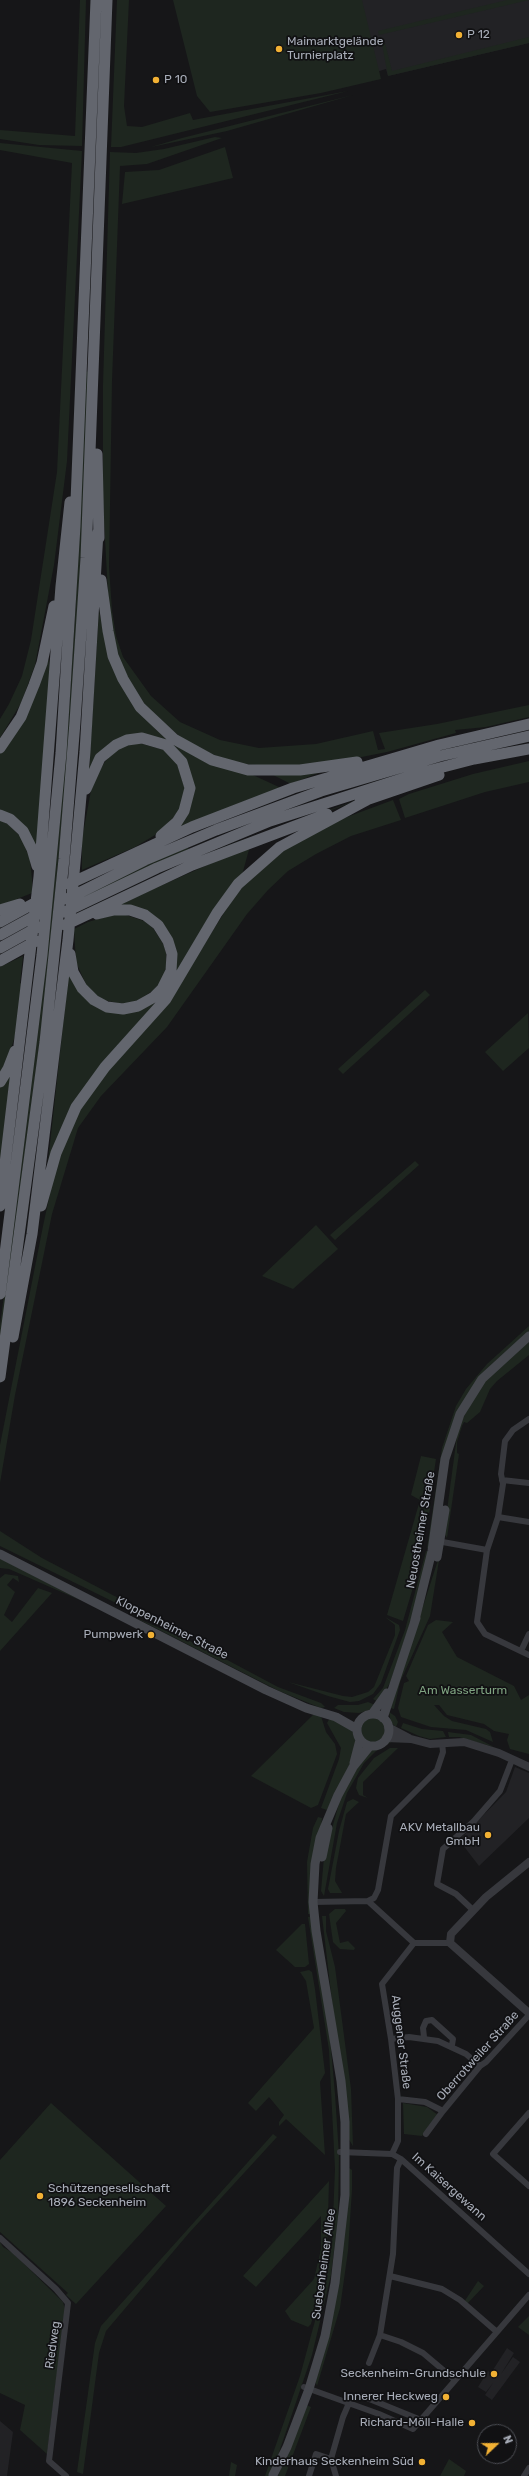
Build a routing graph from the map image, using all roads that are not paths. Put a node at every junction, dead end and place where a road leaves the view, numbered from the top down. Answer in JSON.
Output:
{"nodes":[{"id":1,"x":96,"y":0,"type":"edge"},
{"id":2,"x":107,"y":0,"type":"edge"},
{"id":3,"x":92,"y":410,"type":"junction"},
{"id":4,"x":80,"y":422,"type":"junction"},
{"id":5,"x":98,"y":532,"type":"junction"},
{"id":6,"x":60,"y":586,"type":"junction"},
{"id":7,"x":529,"y":724,"type":"edge"},
{"id":8,"x":529,"y":736,"type":"edge"},
{"id":9,"x":0,"y":748,"type":"edge"},
{"id":10,"x":529,"y":749,"type":"edge"},
{"id":11,"x":384,"y":765,"type":"junction"},
{"id":12,"x":392,"y":786,"type":"junction"},
{"id":13,"x":367,"y":800,"type":"junction"},
{"id":14,"x":80,"y":813,"type":"junction"},
{"id":15,"x":0,"y":815,"type":"edge"},
{"id":16,"x":145,"y":848,"type":"junction"},
{"id":17,"x":38,"y":877,"type":"junction"},
{"id":18,"x":26,"y":905,"type":"junction"},
{"id":19,"x":0,"y":910,"type":"edge"},
{"id":20,"x":79,"y":918,"type":"junction"},
{"id":21,"x":0,"y":922,"type":"edge"},
{"id":22,"x":0,"y":935,"type":"edge"},
{"id":23,"x":68,"y":940,"type":"junction"},
{"id":24,"x":0,"y":948,"type":"edge"},
{"id":25,"x":0,"y":961,"type":"edge"},
{"id":26,"x":23,"y":1028,"type":"junction"},
{"id":27,"x":0,"y":1082,"type":"edge"},
{"id":28,"x":0,"y":1206,"type":"edge"},
{"id":29,"x":32,"y":1234,"type":"junction"},
{"id":30,"x":0,"y":1294,"type":"edge"},
{"id":31,"x":529,"y":1336,"type":"edge"},
{"id":32,"x":0,"y":1377,"type":"edge"},
{"id":33,"x":529,"y":1419,"type":"edge"},
{"id":34,"x":502,"y":1480,"type":"junction"},
{"id":35,"x":529,"y":1483,"type":"edge"},
{"id":36,"x":498,"y":1517,"type":"junction"},
{"id":37,"x":529,"y":1522,"type":"edge"},
{"id":38,"x":437,"y":1541,"type":"junction"},
{"id":39,"x":487,"y":1550,"type":"junction"},
{"id":40,"x":0,"y":1554,"type":"edge"},
{"id":41,"x":529,"y":1634,"type":"edge"},
{"id":42,"x":522,"y":1651,"type":"junction"},
{"id":43,"x":529,"y":1655,"type":"edge"},
{"id":44,"x":394,"y":1681,"type":"junction"},
{"id":45,"x":372,"y":1714,"type":"junction"},
{"id":46,"x":336,"y":1717,"type":"junction"},
{"id":47,"x":362,"y":1718,"type":"junction"},
{"id":48,"x":383,"y":1718,"type":"junction"},
{"id":49,"x":388,"y":1727,"type":"junction"},
{"id":50,"x":357,"y":1729,"type":"junction"},
{"id":51,"x":386,"y":1738,"type":"junction"},
{"id":52,"x":411,"y":1739,"type":"junction"},
{"id":53,"x":360,"y":1740,"type":"junction"},
{"id":54,"x":442,"y":1744,"type":"junction"},
{"id":55,"x":370,"y":1746,"type":"junction"},
{"id":56,"x":512,"y":1760,"type":"junction"},
{"id":57,"x":353,"y":1767,"type":"junction"},
{"id":58,"x":529,"y":1767,"type":"edge"},
{"id":59,"x":528,"y":1865,"type":"edge"},
{"id":60,"x":368,"y":1901,"type":"junction"},
{"id":61,"x":316,"y":1902,"type":"junction"},
{"id":62,"x":473,"y":1910,"type":"junction"},
{"id":63,"x":414,"y":1943,"type":"junction"},
{"id":64,"x":450,"y":1943,"type":"junction"},
{"id":65,"x":529,"y":2014,"type":"edge"},
{"id":66,"x":424,"y":2037,"type":"junction"},
{"id":67,"x":391,"y":2039,"type":"junction"},
{"id":68,"x":452,"y":2045,"type":"junction"},
{"id":69,"x":480,"y":2066,"type":"junction"},
{"id":70,"x":398,"y":2099,"type":"junction"},
{"id":71,"x":443,"y":2111,"type":"junction"},
{"id":72,"x":529,"y":2113,"type":"edge"},
{"id":73,"x":426,"y":2134,"type":"dead end"},
{"id":74,"x":343,"y":2152,"type":"junction"},
{"id":75,"x":392,"y":2154,"type":"junction"},
{"id":76,"x":401,"y":2159,"type":"junction"},
{"id":77,"x":529,"y":2186,"type":"edge"},
{"id":78,"x":0,"y":2238,"type":"edge"},
{"id":79,"x":529,"y":2274,"type":"edge"},
{"id":80,"x":390,"y":2276,"type":"junction"},
{"id":81,"x":529,"y":2295,"type":"edge"},
{"id":82,"x":497,"y":2332,"type":"junction"},
{"id":83,"x":380,"y":2336,"type":"junction"},
{"id":84,"x":369,"y":2363,"type":"dead end"},
{"id":85,"x":455,"y":2380,"type":"junction"},
{"id":86,"x":307,"y":2388,"type":"junction"},
{"id":87,"x":348,"y":2402,"type":"junction"},
{"id":88,"x":421,"y":2420,"type":"junction"},
{"id":89,"x":332,"y":2459,"type":"junction"},
{"id":90,"x":529,"y":2468,"type":"edge"},
{"id":91,"x":66,"y":2476,"type":"edge"},
{"id":92,"x":273,"y":2476,"type":"edge"},
{"id":93,"x":309,"y":2476,"type":"edge"},
{"id":94,"x":336,"y":2476,"type":"edge"},
{"id":95,"x":524,"y":2476,"type":"edge"}],
"edges":[{"from":1,"to":4,"type":"highway"},
{"from":2,"to":3,"type":"highway"},
{"from":3,"to":5,"type":"highway"},
{"from":3,"to":32,"type":"highway"},
{"from":4,"to":6,"type":"highway"},
{"from":4,"to":30,"type":"highway"},
{"from":5,"to":11,"type":"highway"},
{"from":5,"to":14,"type":"highway"},
{"from":6,"to":9,"type":"highway"},
{"from":6,"to":17,"type":"highway"},
{"from":7,"to":11,"type":"highway"},
{"from":8,"to":11,"type":"highway"},
{"from":10,"to":12,"type":"highway"},
{"from":11,"to":16,"type":"highway"},
{"from":11,"to":22,"type":"highway"},
{"from":12,"to":13,"type":"highway"},
{"from":12,"to":24,"type":"highway"},
{"from":13,"to":20,"type":"highway"},
{"from":13,"to":29,"type":"highway"},
{"from":14,"to":16,"type":"highway"},
{"from":14,"to":23,"type":"highway"},
{"from":15,"to":17,"type":"highway"},
{"from":16,"to":18,"type":"highway"},
{"from":17,"to":26,"type":"highway"},
{"from":18,"to":19,"type":"highway"},
{"from":18,"to":21,"type":"highway"},
{"from":20,"to":23,"type":"highway"},
{"from":20,"to":25,"type":"highway"},
{"from":23,"to":29,"type":"highway"},
{"from":26,"to":27,"type":"highway"},
{"from":26,"to":28,"type":"highway"},
{"from":29,"to":32,"type":"highway"},
{"from":31,"to":38,"type":"main road","name":"Neuostheimer Straße"},
{"from":33,"to":34,"type":"street"},
{"from":34,"to":35,"type":"street"},
{"from":34,"to":36,"type":"street"},
{"from":36,"to":37,"type":"street"},
{"from":36,"to":39,"type":"street"},
{"from":38,"to":39,"type":"street"},
{"from":38,"to":44,"type":"main road","name":"Neuostheimer Straße"},
{"from":39,"to":42,"type":"street"},
{"from":40,"to":46,"type":"main road","name":"Kloppenheimer Straße"},
{"from":41,"to":42,"type":"street"},
{"from":42,"to":43,"type":"street"},
{"from":44,"to":45,"type":"main road","name":"Neuostheimer Straße"},
{"from":44,"to":48,"type":"main road","name":"Neuostheimer Straße"},
{"from":45,"to":47,"type":"main road"},
{"from":45,"to":48,"type":"main road"},
{"from":46,"to":47,"type":"main road","name":"Kloppenheimer Straße"},
{"from":46,"to":50,"type":"main road","name":"Kloppenheimer Straße"},
{"from":47,"to":50,"type":"main road"},
{"from":48,"to":49,"type":"main road"},
{"from":49,"to":51,"type":"main road"},
{"from":49,"to":52,"type":"street"},
{"from":50,"to":53,"type":"main road"},
{"from":51,"to":52,"type":"street"},
{"from":51,"to":55,"type":"main road"},
{"from":52,"to":54,"type":"street"},
{"from":53,"to":55,"type":"main road"},
{"from":53,"to":57,"type":"main road","name":"Suebenheimer Allee"},
{"from":54,"to":56,"type":"street"},
{"from":54,"to":60,"type":"street"},
{"from":55,"to":57,"type":"main road","name":"Suebenheimer Allee"},
{"from":56,"to":58,"type":"street"},
{"from":56,"to":62,"type":"street"},
{"from":57,"to":61,"type":"main road","name":"Suebenheimer Allee"},
{"from":59,"to":62,"type":"street"},
{"from":60,"to":61,"type":"street"},
{"from":60,"to":63,"type":"street"},
{"from":61,"to":74,"type":"main road","name":"Suebenheimer Allee"},
{"from":62,"to":64,"type":"street"},
{"from":63,"to":64,"type":"street"},
{"from":63,"to":67,"type":"street","name":"Auggener Straße"},
{"from":64,"to":65,"type":"street"},
{"from":65,"to":69,"type":"street","name":"Oberrotweiler Straße"},
{"from":66,"to":67,"type":"street"},
{"from":66,"to":68,"type":"street"},
{"from":66,"to":68,"type":"street"},
{"from":67,"to":70,"type":"street","name":"Auggener Straße"},
{"from":68,"to":69,"type":"street"},
{"from":69,"to":71,"type":"street","name":"Oberrotweiler Straße"},
{"from":70,"to":71,"type":"street","name":"Oberrotweiler Straße"},
{"from":70,"to":75,"type":"street","name":"Auggener Straße"},
{"from":71,"to":73,"type":"street","name":"Oberrotweiler Straße"},
{"from":72,"to":77,"type":"street"},
{"from":74,"to":75,"type":"street","name":"Im Kaisergewann"},
{"from":74,"to":86,"type":"main road","name":"Suebenheimer Allee"},
{"from":75,"to":76,"type":"street","name":"Im Kaisergewann"},
{"from":76,"to":79,"type":"street","name":"Im Kaisergewann"},
{"from":76,"to":80,"type":"street"},
{"from":78,"to":91,"type":"street","name":"Riedweg"},
{"from":80,"to":82,"type":"street"},
{"from":80,"to":83,"type":"street"},
{"from":81,"to":82,"type":"street"},
{"from":82,"to":85,"type":"street"},
{"from":83,"to":84,"type":"street"},
{"from":83,"to":85,"type":"street"},
{"from":85,"to":88,"type":"street"},
{"from":86,"to":87,"type":"street"},
{"from":86,"to":92,"type":"main road","name":"Suebenheimer Allee"},
{"from":87,"to":88,"type":"street"},
{"from":87,"to":88,"type":"street"},
{"from":87,"to":89,"type":"street"},
{"from":89,"to":93,"type":"street"},
{"from":89,"to":94,"type":"street"},
{"from":90,"to":95,"type":"street"}]}
